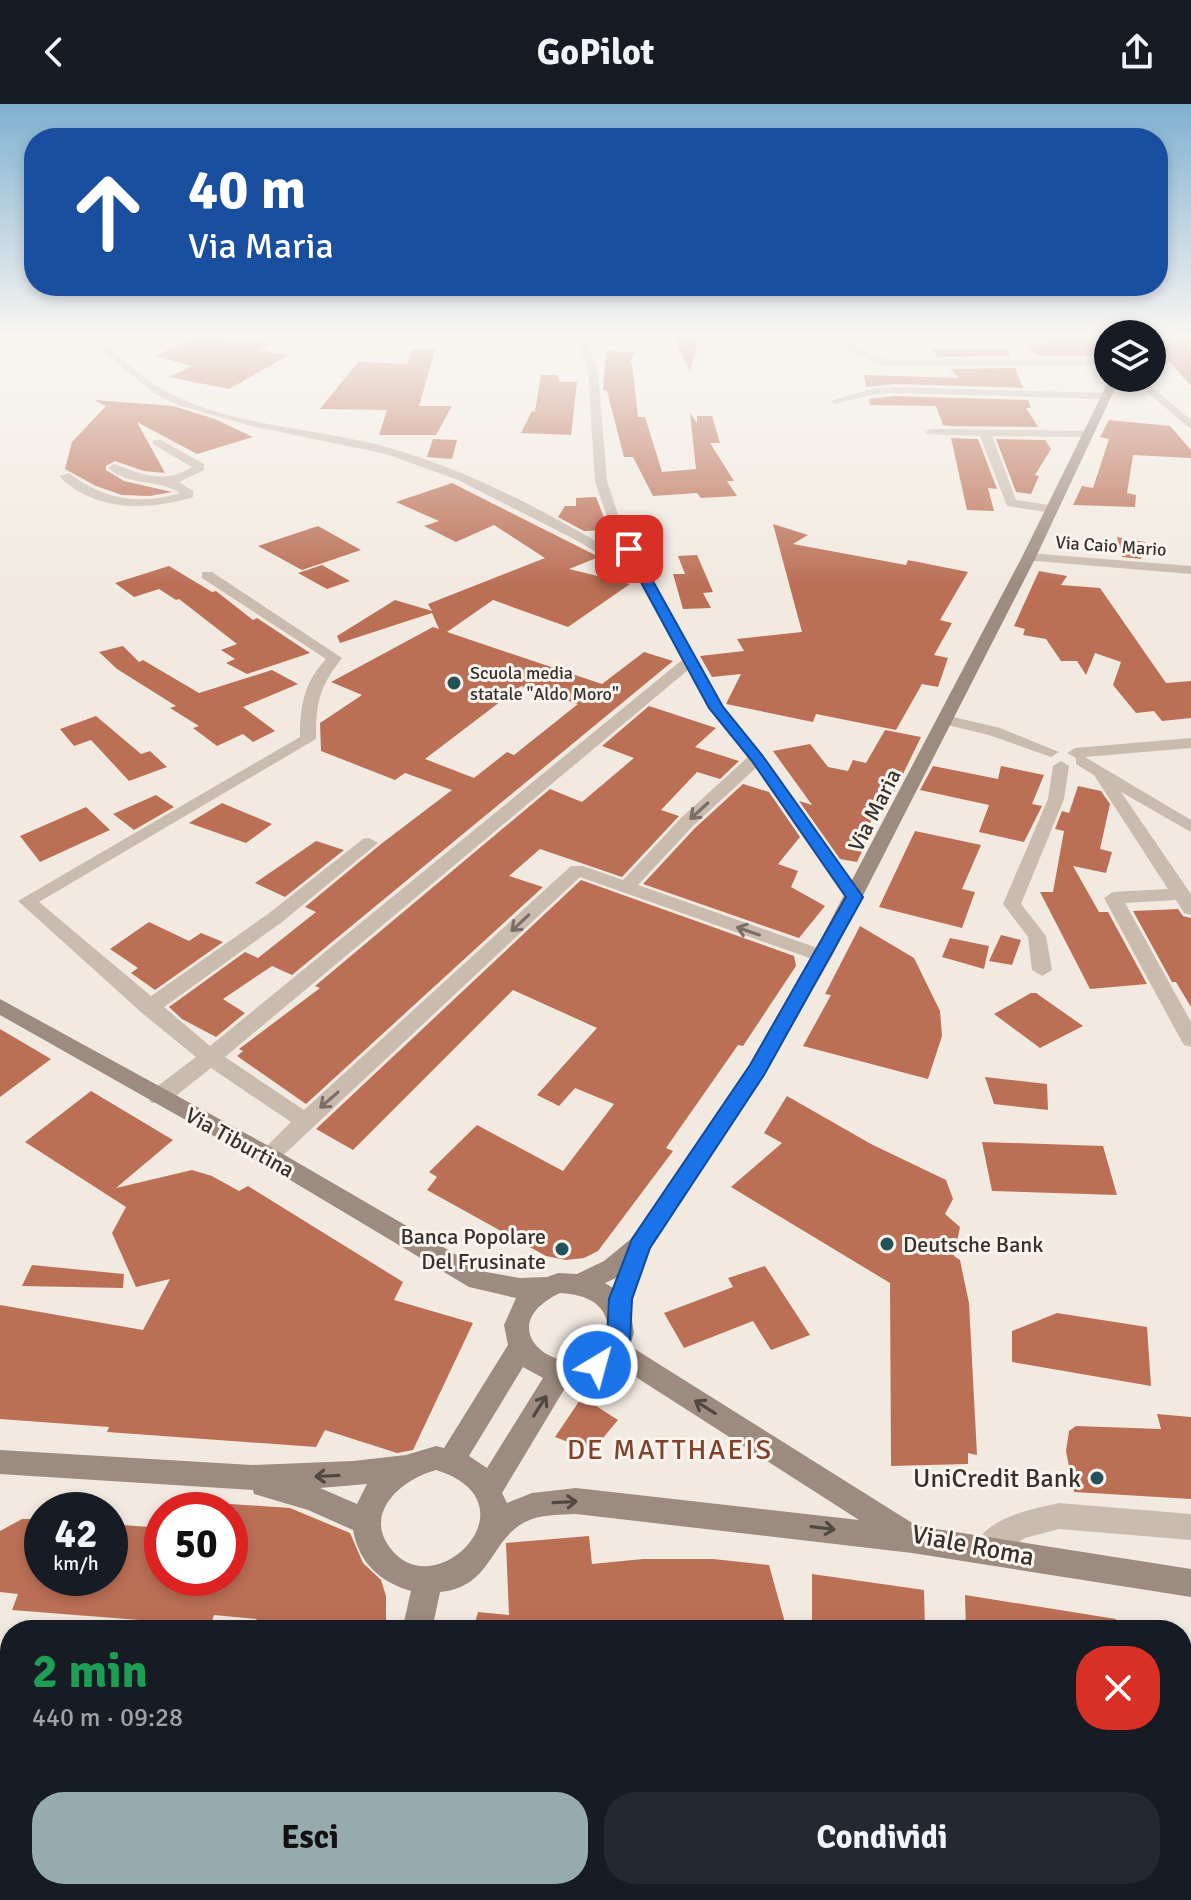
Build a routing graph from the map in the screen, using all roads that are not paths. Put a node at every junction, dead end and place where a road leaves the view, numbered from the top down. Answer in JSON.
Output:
{"nodes":[{"id":1,"x":233,"y":418,"type":"edge"},
{"id":2,"x":596,"y":418,"type":"edge"},
{"id":3,"x":1095,"y":418,"type":"edge"},
{"id":4,"x":931,"y":432,"type":"dead end"},
{"id":5,"x":985,"y":433,"type":"junction"},
{"id":6,"x":1087,"y":434,"type":"junction"},
{"id":7,"x":157,"y":442,"type":"dead end"},
{"id":8,"x":114,"y":468,"type":"dead end"},
{"id":9,"x":65,"y":476,"type":"dead end"},
{"id":10,"x":169,"y":480,"type":"junction"},
{"id":11,"x":1052,"y":509,"type":"junction"},
{"id":12,"x":1029,"y":557,"type":"junction"},
{"id":13,"x":1191,"y":570,"type":"edge"},
{"id":14,"x":207,"y":575,"type":"dead end"},
{"id":15,"x":643,"y":575,"type":"junction"},
{"id":16,"x":689,"y":662,"type":"junction"},
{"id":17,"x":945,"y":720,"type":"junction"},
{"id":18,"x":1191,"y":743,"type":"edge"},
{"id":19,"x":1078,"y":757,"type":"junction"},
{"id":20,"x":757,"y":758,"type":"junction"},
{"id":21,"x":1056,"y":759,"type":"junction"},
{"id":22,"x":1102,"y":776,"type":"junction"},
{"id":23,"x":1191,"y":827,"type":"edge"},
{"id":24,"x":369,"y":843,"type":"dead end"},
{"id":25,"x":627,"y":886,"type":"junction"},
{"id":26,"x":854,"y":897,"type":"junction"},
{"id":27,"x":1186,"y":902,"type":"edge"},
{"id":28,"x":822,"y":956,"type":"junction"},
{"id":29,"x":1042,"y":970,"type":"dead end"},
{"id":30,"x":0,"y":1006,"type":"edge"},
{"id":31,"x":149,"y":1008,"type":"junction"},
{"id":32,"x":1191,"y":1040,"type":"edge"},
{"id":33,"x":211,"y":1058,"type":"junction"},
{"id":34,"x":159,"y":1097,"type":"junction"},
{"id":35,"x":305,"y":1121,"type":"junction"},
{"id":36,"x":268,"y":1156,"type":"junction"},
{"id":37,"x":640,"y":1245,"type":"junction"},
{"id":38,"x":478,"y":1280,"type":"junction"},
{"id":39,"x":581,"y":1283,"type":"junction"},
{"id":40,"x":546,"y":1287,"type":"junction"},
{"id":41,"x":619,"y":1313,"type":"junction"},
{"id":42,"x":518,"y":1341,"type":"junction"},
{"id":43,"x":614,"y":1349,"type":"junction"},
{"id":44,"x":561,"y":1372,"type":"junction"},
{"id":45,"x":452,"y":1460,"type":"junction"},
{"id":46,"x":0,"y":1462,"type":"edge"},
{"id":47,"x":404,"y":1467,"type":"junction"},
{"id":48,"x":225,"y":1479,"type":"junction"},
{"id":49,"x":490,"y":1488,"type":"junction"},
{"id":50,"x":367,"y":1522,"type":"junction"},
{"id":51,"x":1191,"y":1527,"type":"edge"},
{"id":52,"x":494,"y":1528,"type":"junction"},
{"id":53,"x":912,"y":1539,"type":"junction"},
{"id":54,"x":987,"y":1549,"type":"junction"},
{"id":55,"x":428,"y":1580,"type":"junction"},
{"id":56,"x":1191,"y":1583,"type":"edge"},
{"id":57,"x":419,"y":1620,"type":"edge"}],
"edges":[{"from":1,"to":15,"type":"street"},
{"from":2,"to":15,"type":"street"},
{"from":3,"to":6,"type":"street","name":"Via Maria"},
{"from":4,"to":5,"type":"street"},
{"from":5,"to":6,"type":"street"},
{"from":5,"to":11,"type":"street"},
{"from":6,"to":11,"type":"street","name":"Via Maria"},
{"from":7,"to":10,"type":"street"},
{"from":8,"to":10,"type":"street"},
{"from":9,"to":10,"type":"street"},
{"from":11,"to":12,"type":"street","name":"Via Maria"},
{"from":12,"to":13,"type":"street","name":"Via Caio Mario"},
{"from":12,"to":17,"type":"street","name":"Via Maria"},
{"from":14,"to":31,"type":"street"},
{"from":15,"to":16,"type":"street"},
{"from":16,"to":20,"type":"street"},
{"from":16,"to":33,"type":"street"},
{"from":17,"to":21,"type":"street"},
{"from":17,"to":26,"type":"street","name":"Via Maria"},
{"from":18,"to":19,"type":"street"},
{"from":19,"to":21,"type":"street"},
{"from":19,"to":22,"type":"street"},
{"from":20,"to":25,"type":"street","one_way":true},
{"from":20,"to":26,"type":"street"},
{"from":21,"to":29,"type":"street"},
{"from":22,"to":23,"type":"street"},
{"from":22,"to":27,"type":"street"},
{"from":24,"to":31,"type":"street"},
{"from":28,"to":25,"type":"street","one_way":true},
{"from":25,"to":35,"type":"street","one_way":true},
{"from":26,"to":28,"type":"street","name":"Via Maria"},
{"from":27,"to":32,"type":"street"},
{"from":28,"to":37,"type":"street","name":"Via Maria"},
{"from":30,"to":34,"type":"street","name":"Via Tiburtina"},
{"from":31,"to":33,"type":"street"},
{"from":33,"to":34,"type":"street"},
{"from":33,"to":35,"type":"street"},
{"from":34,"to":36,"type":"street","name":"Via Tiburtina"},
{"from":35,"to":36,"type":"street"},
{"from":36,"to":38,"type":"street","name":"Via Tiburtina"},
{"from":37,"to":39,"type":"street"},
{"from":37,"to":41,"type":"street"},
{"from":38,"to":40,"type":"street"},
{"from":38,"to":42,"type":"street"},
{"from":39,"to":40,"type":"street"},
{"from":39,"to":41,"type":"street"},
{"from":40,"to":42,"type":"street"},
{"from":41,"to":43,"type":"street"},
{"from":42,"to":44,"type":"street"},
{"from":42,"to":45,"type":"street"},
{"from":43,"to":44,"type":"street"},
{"from":53,"to":43,"type":"street","name":"Viale Roma","one_way":true},
{"from":49,"to":44,"type":"street","one_way":true},
{"from":45,"to":47,"type":"street"},
{"from":45,"to":49,"type":"street"},
{"from":46,"to":48,"type":"street"},
{"from":47,"to":48,"type":"street","one_way":true},
{"from":47,"to":50,"type":"street"},
{"from":48,"to":50,"type":"street"},
{"from":49,"to":52,"type":"street"},
{"from":50,"to":55,"type":"street"},
{"from":51,"to":54,"type":"street"},
{"from":52,"to":53,"type":"street","one_way":true},
{"from":52,"to":55,"type":"street"},
{"from":53,"to":54,"type":"street","name":"Viale Roma"},
{"from":54,"to":56,"type":"street","name":"Viale Roma"},
{"from":55,"to":57,"type":"street"}]}
